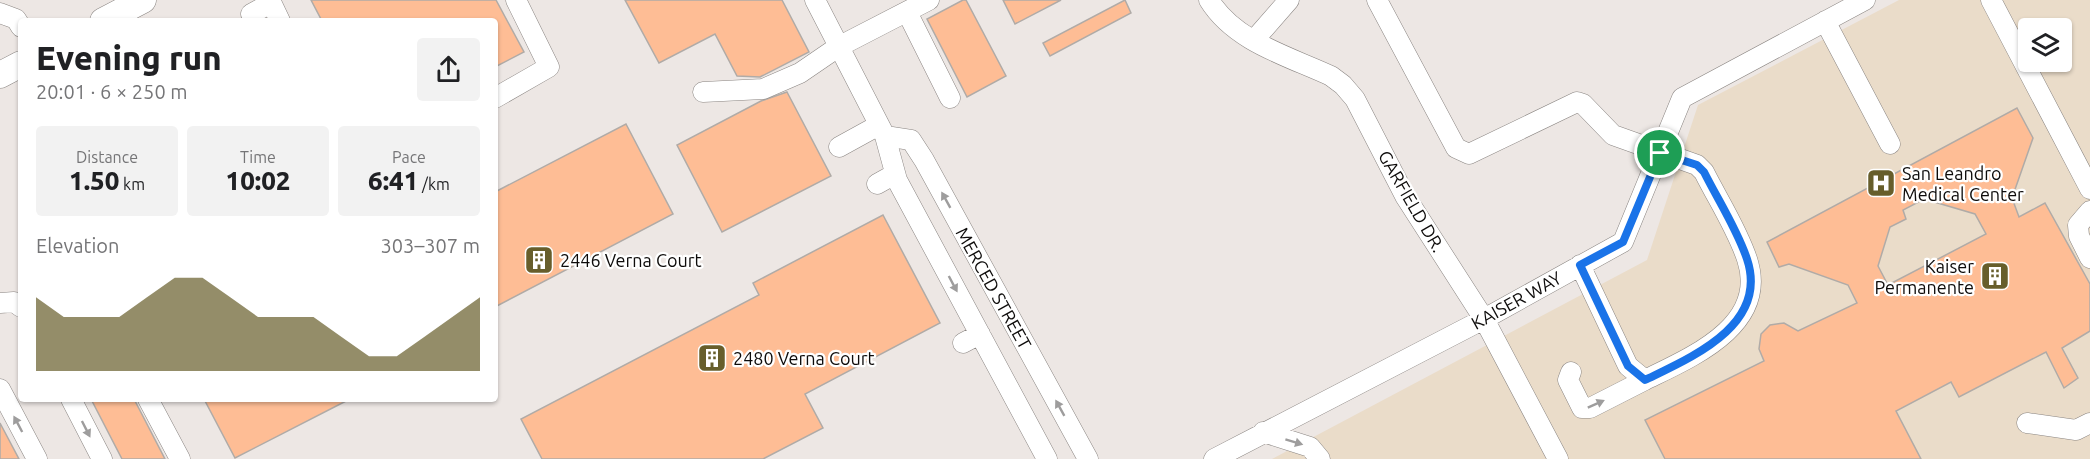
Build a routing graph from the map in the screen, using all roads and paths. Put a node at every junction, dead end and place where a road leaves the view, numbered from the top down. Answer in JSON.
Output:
{"nodes":[{"id":1,"x":143,"y":0,"type":"edge"},
{"id":2,"x":516,"y":0,"type":"edge"},
{"id":3,"x":815,"y":0,"type":"edge"},
{"id":4,"x":929,"y":0,"type":"edge"},
{"id":5,"x":1209,"y":0,"type":"edge"},
{"id":6,"x":1289,"y":0,"type":"edge"},
{"id":7,"x":1377,"y":0,"type":"edge"},
{"id":8,"x":1864,"y":0,"type":"edge"},
{"id":9,"x":1991,"y":0,"type":"edge"},
{"id":10,"x":270,"y":2,"type":"edge"},
{"id":11,"x":907,"y":12,"type":"junction"},
{"id":12,"x":0,"y":13,"type":"edge"},
{"id":13,"x":250,"y":14,"type":"dead end"},
{"id":14,"x":109,"y":18,"type":"edge"},
{"id":15,"x":278,"y":18,"type":"edge"},
{"id":16,"x":1826,"y":21,"type":"junction"},
{"id":17,"x":18,"y":22,"type":"edge"},
{"id":18,"x":1254,"y":40,"type":"junction"},
{"id":19,"x":838,"y":47,"type":"junction"},
{"id":20,"x":702,"y":92,"type":"dead end"},
{"id":21,"x":498,"y":96,"type":"edge"},
{"id":22,"x":950,"y":98,"type":"dead end"},
{"id":23,"x":882,"y":130,"type":"junction"},
{"id":24,"x":1890,"y":144,"type":"dead end"},
{"id":25,"x":838,"y":147,"type":"dead end"},
{"id":26,"x":1660,"y":153,"type":"junction"},
{"id":27,"x":895,"y":174,"type":"junction"},
{"id":28,"x":877,"y":184,"type":"dead end"},
{"id":29,"x":2090,"y":189,"type":"edge"},
{"id":30,"x":2090,"y":211,"type":"edge"},
{"id":31,"x":2090,"y":258,"type":"edge"},
{"id":32,"x":1580,"y":265,"type":"junction"},
{"id":33,"x":1484,"y":319,"type":"junction"},
{"id":34,"x":1571,"y":372,"type":"dead end"},
{"id":35,"x":1645,"y":380,"type":"junction"},
{"id":36,"x":0,"y":389,"type":"edge"},
{"id":37,"x":73,"y":402,"type":"edge"},
{"id":38,"x":150,"y":402,"type":"edge"},
{"id":39,"x":2027,"y":423,"type":"dead end"},
{"id":40,"x":2090,"y":423,"type":"edge"},
{"id":41,"x":1263,"y":432,"type":"junction"},
{"id":42,"x":37,"y":459,"type":"edge"},
{"id":43,"x":102,"y":459,"type":"edge"},
{"id":44,"x":180,"y":459,"type":"edge"},
{"id":45,"x":1047,"y":459,"type":"edge"},
{"id":46,"x":1088,"y":459,"type":"edge"},
{"id":47,"x":1214,"y":459,"type":"edge"},
{"id":48,"x":1320,"y":459,"type":"edge"},
{"id":49,"x":1558,"y":459,"type":"edge"}],
"edges":[{"from":1,"to":14,"type":"main road"},
{"from":2,"to":21,"type":"street"},
{"from":3,"to":19,"type":"street","name":"MERCED STREET"},
{"from":4,"to":11,"type":"street"},
{"from":5,"to":18,"type":"street","name":"GARFIELD DR."},
{"from":6,"to":18,"type":"street"},
{"from":7,"to":26,"type":"street"},
{"from":8,"to":16,"type":"street","name":"KAISER WAY"},
{"from":9,"to":29,"type":"street"},
{"from":10,"to":13,"type":"street"},
{"from":10,"to":15,"type":"street"},
{"from":11,"to":19,"type":"street"},
{"from":11,"to":22,"type":"street"},
{"from":12,"to":17,"type":"street"},
{"from":16,"to":24,"type":"street"},
{"from":16,"to":26,"type":"street","name":"KAISER WAY"},
{"from":18,"to":33,"type":"street","name":"GARFIELD DR."},
{"from":19,"to":20,"type":"street"},
{"from":19,"to":23,"type":"street","name":"MERCED STREET"},
{"from":23,"to":25,"type":"street"},
{"from":23,"to":27,"type":"street","name":"MERCED STREET"},
{"from":46,"to":23,"type":"street","name":"MERCED STREET","one_way":true},
{"from":26,"to":32,"type":"street","name":"KAISER WAY"},
{"from":26,"to":35,"type":"street"},
{"from":27,"to":28,"type":"street"},
{"from":27,"to":45,"type":"street","name":"MERCED STREET","one_way":true},
{"from":30,"to":31,"type":"street"},
{"from":32,"to":33,"type":"street","name":"KAISER WAY"},
{"from":32,"to":35,"type":"street"},
{"from":33,"to":41,"type":"street","name":"KAISER WAY"},
{"from":33,"to":49,"type":"street","name":"GARFIELD DR."},
{"from":34,"to":35,"type":"street","one_way":true},
{"from":42,"to":36,"type":"street","one_way":true},
{"from":37,"to":43,"type":"street","one_way":true},
{"from":38,"to":44,"type":"street"},
{"from":39,"to":40,"type":"street"},
{"from":41,"to":47,"type":"street","name":"KAISER WAY"},
{"from":41,"to":48,"type":"street","one_way":true}]}
